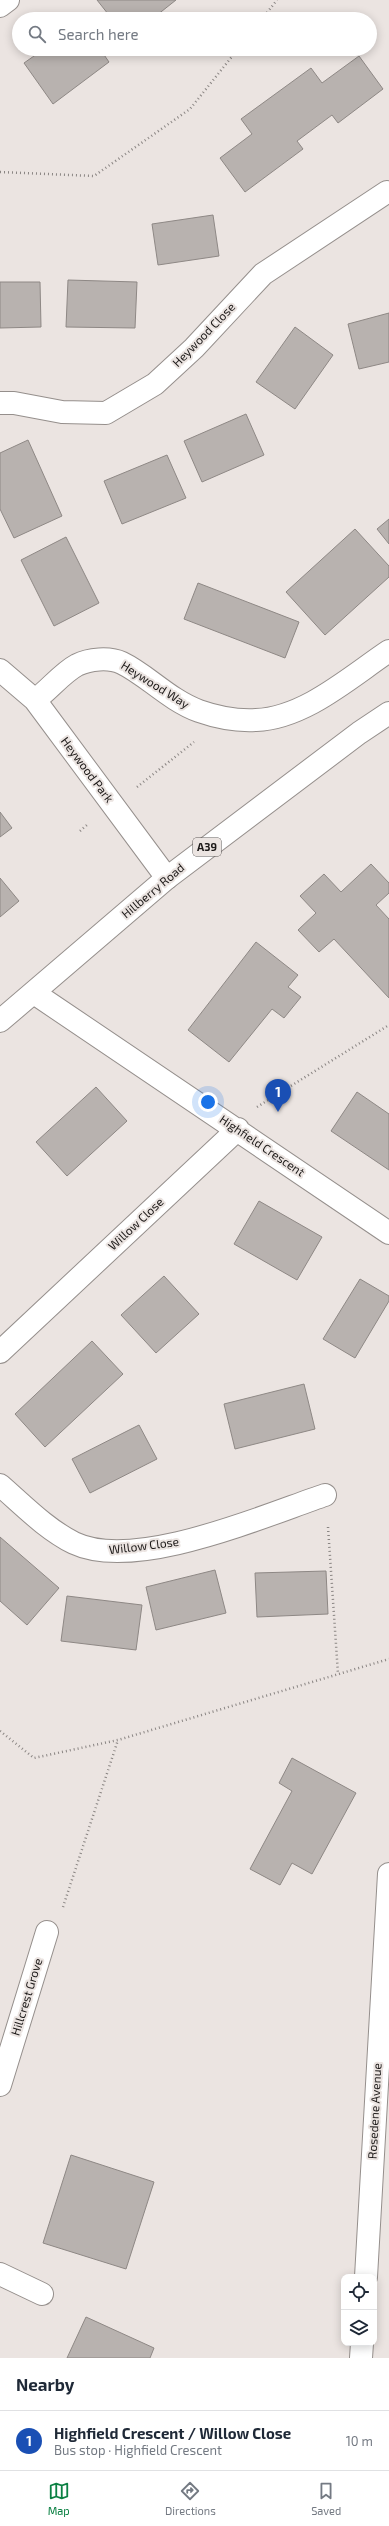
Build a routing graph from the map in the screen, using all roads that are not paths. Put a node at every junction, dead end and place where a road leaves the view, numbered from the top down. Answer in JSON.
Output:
{"nodes":[{"id":1,"x":8,"y":0,"type":"edge"},
{"id":2,"x":0,"y":6,"type":"edge"},
{"id":3,"x":387,"y":192,"type":"dead end"},
{"id":4,"x":0,"y":403,"type":"edge"},
{"id":5,"x":389,"y":651,"type":"edge"},
{"id":6,"x":0,"y":670,"type":"edge"},
{"id":7,"x":35,"y":700,"type":"junction"},
{"id":8,"x":389,"y":713,"type":"edge"},
{"id":9,"x":166,"y":878,"type":"junction"},
{"id":10,"x":34,"y":992,"type":"junction"},
{"id":11,"x":0,"y":1021,"type":"edge"},
{"id":12,"x":234,"y":1127,"type":"junction"},
{"id":13,"x":389,"y":1233,"type":"edge"},
{"id":14,"x":0,"y":1352,"type":"edge"},
{"id":15,"x":0,"y":1485,"type":"edge"},
{"id":16,"x":325,"y":1495,"type":"road end"},
{"id":17,"x":389,"y":1874,"type":"edge"},
{"id":18,"x":47,"y":1932,"type":"road end"},
{"id":19,"x":0,"y":2085,"type":"edge"},
{"id":20,"x":0,"y":2274,"type":"edge"},
{"id":21,"x":366,"y":2274,"type":"edge"},
{"id":22,"x":42,"y":2294,"type":"dead end"},
{"id":23,"x":362,"y":2346,"type":"edge"},
{"id":24,"x":361,"y":2358,"type":"edge"}],
"edges":[{"from":1,"to":2,"type":"main road"},
{"from":3,"to":4,"type":"main road","name":"Heywood Close"},
{"from":5,"to":7,"type":"main road","name":"Heywood Way"},
{"from":6,"to":7,"type":"main road","name":"Heywood Park"},
{"from":7,"to":9,"type":"main road","name":"Heywood Park"},
{"from":8,"to":9,"type":"main road","name":"Hillberry Road","number":"A39"},
{"from":9,"to":10,"type":"main road","name":"Hillberry Road","number":"A39"},
{"from":10,"to":11,"type":"main road","name":"Hillberry Road","number":"A39"},
{"from":10,"to":12,"type":"main road","name":"Highfield Crescent"},
{"from":12,"to":13,"type":"main road","name":"Highfield Crescent"},
{"from":12,"to":14,"type":"main road","name":"Willow Close"},
{"from":15,"to":16,"type":"main road","name":"Willow Close"},
{"from":17,"to":21,"type":"main road","name":"Rosedene Avenue"},
{"from":18,"to":19,"type":"main road","name":"Hillcrest Grove"},
{"from":20,"to":22,"type":"main road"},
{"from":23,"to":24,"type":"main road"}]}
